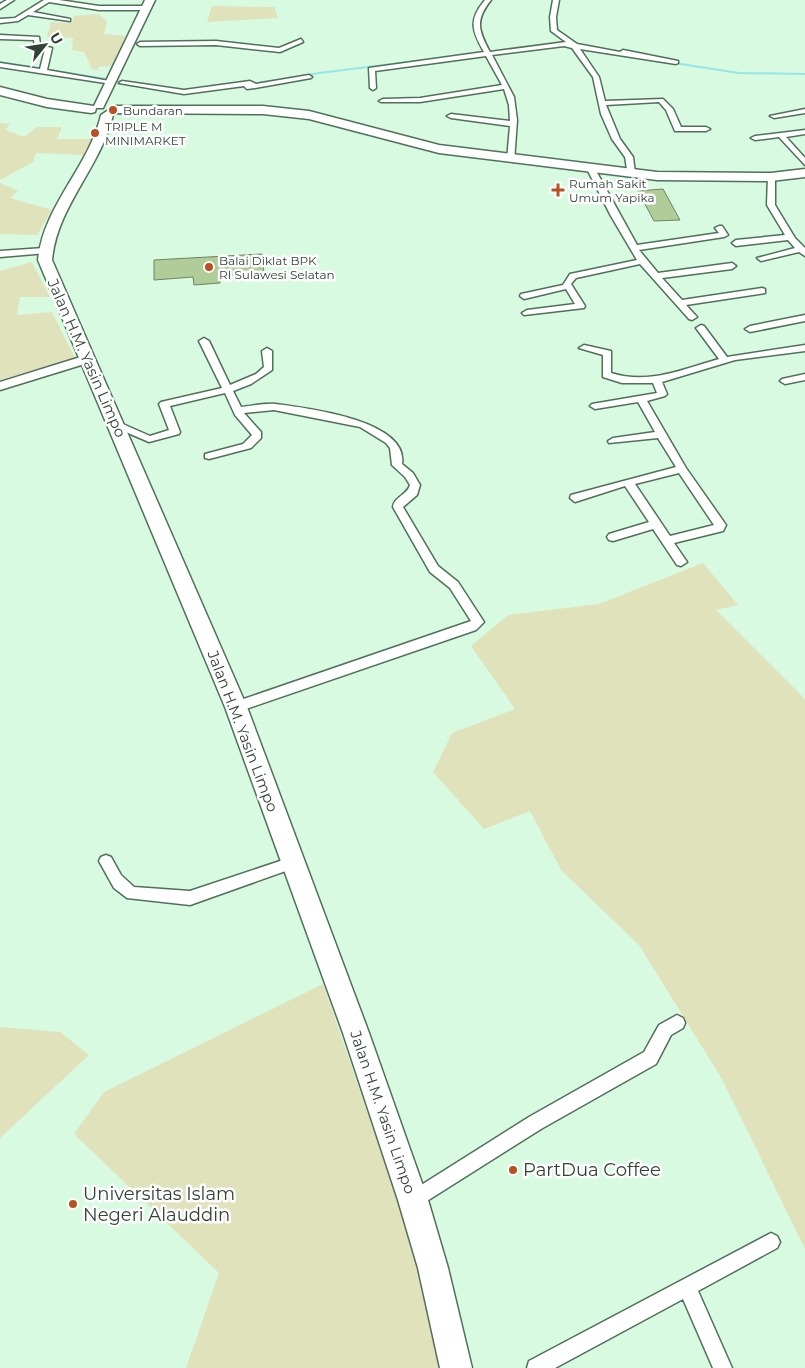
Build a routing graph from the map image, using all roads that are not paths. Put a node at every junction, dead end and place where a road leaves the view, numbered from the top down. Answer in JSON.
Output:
{"nodes":[{"id":1,"x":11,"y":0,"type":"edge"},
{"id":2,"x":50,"y":0,"type":"edge"},
{"id":3,"x":94,"y":0,"type":"edge"},
{"id":4,"x":159,"y":0,"type":"edge"},
{"id":5,"x":488,"y":0,"type":"edge"},
{"id":6,"x":556,"y":0,"type":"edge"},
{"id":7,"x":148,"y":4,"type":"edge"},
{"id":8,"x":84,"y":6,"type":"junction"},
{"id":9,"x":0,"y":7,"type":"edge"},
{"id":10,"x":28,"y":13,"type":"junction"},
{"id":11,"x":68,"y":20,"type":"dead end"},
{"id":12,"x":0,"y":21,"type":"edge"},
{"id":13,"x":0,"y":36,"type":"edge"},
{"id":14,"x":138,"y":42,"type":"junction"},
{"id":15,"x":301,"y":42,"type":"dead end"},
{"id":16,"x":571,"y":43,"type":"junction"},
{"id":17,"x":488,"y":52,"type":"junction"},
{"id":18,"x":629,"y":56,"type":"dead end"},
{"id":19,"x":676,"y":62,"type":"dead end"},
{"id":20,"x":0,"y":65,"type":"edge"},
{"id":21,"x":43,"y":71,"type":"junction"},
{"id":22,"x":309,"y":77,"type":"dead end"},
{"id":23,"x":117,"y":82,"type":"junction"},
{"id":24,"x":506,"y":87,"type":"junction"},
{"id":25,"x":373,"y":88,"type":"dead end"},
{"id":26,"x":0,"y":91,"type":"edge"},
{"id":27,"x":383,"y":101,"type":"dead end"},
{"id":28,"x":602,"y":103,"type":"junction"},
{"id":29,"x":796,"y":103,"type":"dead end"},
{"id":30,"x":105,"y":109,"type":"junction"},
{"id":31,"x":805,"y":112,"type":"edge"},
{"id":32,"x":452,"y":116,"type":"dead end"},
{"id":33,"x":774,"y":116,"type":"dead end"},
{"id":34,"x":513,"y":124,"type":"junction"},
{"id":35,"x":706,"y":129,"type":"dead end"},
{"id":36,"x":805,"y":132,"type":"edge"},
{"id":37,"x":781,"y":135,"type":"junction"},
{"id":38,"x":755,"y":138,"type":"dead end"},
{"id":39,"x":511,"y":160,"type":"junction"},
{"id":40,"x":805,"y":163,"type":"edge"},
{"id":41,"x":591,"y":169,"type":"junction"},
{"id":42,"x":631,"y":173,"type":"junction"},
{"id":43,"x":805,"y":173,"type":"edge"},
{"id":44,"x":772,"y":177,"type":"junction"},
{"id":45,"x":718,"y":228,"type":"dead end"},
{"id":46,"x":791,"y":237,"type":"junction"},
{"id":47,"x":736,"y":244,"type":"dead end"},
{"id":48,"x":634,"y":248,"type":"junction"},
{"id":49,"x":44,"y":250,"type":"junction"},
{"id":50,"x":803,"y":251,"type":"edge"},
{"id":51,"x":0,"y":254,"type":"edge"},
{"id":52,"x":761,"y":258,"type":"dead end"},
{"id":53,"x":642,"y":261,"type":"junction"},
{"id":54,"x":732,"y":266,"type":"dead end"},
{"id":55,"x":657,"y":276,"type":"junction"},
{"id":56,"x":568,"y":286,"type":"junction"},
{"id":57,"x":762,"y":291,"type":"dead end"},
{"id":58,"x":524,"y":296,"type":"dead end"},
{"id":59,"x":680,"y":303,"type":"junction"},
{"id":60,"x":527,"y":313,"type":"dead end"},
{"id":61,"x":692,"y":317,"type":"dead end"},
{"id":62,"x":805,"y":318,"type":"edge"},
{"id":63,"x":702,"y":328,"type":"dead end"},
{"id":64,"x":750,"y":329,"type":"dead end"},
{"id":65,"x":204,"y":341,"type":"dead end"},
{"id":66,"x":584,"y":348,"type":"dead end"},
{"id":67,"x":805,"y":348,"type":"edge"},
{"id":68,"x":267,"y":351,"type":"dead end"},
{"id":69,"x":88,"y":359,"type":"junction"},
{"id":70,"x":726,"y":360,"type":"junction"},
{"id":71,"x":805,"y":377,"type":"edge"},
{"id":72,"x":656,"y":381,"type":"junction"},
{"id":73,"x":785,"y":381,"type":"dead end"},
{"id":74,"x":0,"y":386,"type":"edge"},
{"id":75,"x":226,"y":389,"type":"junction"},
{"id":76,"x":640,"y":400,"type":"junction"},
{"id":77,"x":595,"y":406,"type":"dead end"},
{"id":78,"x":237,"y":410,"type":"junction"},
{"id":79,"x":116,"y":424,"type":"junction"},
{"id":80,"x":661,"y":434,"type":"junction"},
{"id":81,"x":613,"y":441,"type":"dead end"},
{"id":82,"x":209,"y":456,"type":"dead end"},
{"id":83,"x":682,"y":469,"type":"junction"},
{"id":84,"x":628,"y":482,"type":"junction"},
{"id":85,"x":575,"y":498,"type":"dead end"},
{"id":86,"x":656,"y":524,"type":"junction"},
{"id":87,"x":614,"y":537,"type":"dead end"},
{"id":88,"x":667,"y":541,"type":"junction"},
{"id":89,"x":681,"y":562,"type":"dead end"},
{"id":90,"x":236,"y":708,"type":"junction"},
{"id":91,"x":106,"y":861,"type":"dead end"},
{"id":92,"x":292,"y":862,"type":"junction"},
{"id":93,"x":676,"y":1023,"type":"dead end"},
{"id":94,"x":413,"y":1200,"type":"junction"},
{"id":95,"x":771,"y":1242,"type":"dead end"},
{"id":96,"x":686,"y":1287,"type":"junction"},
{"id":97,"x":456,"y":1368,"type":"edge"},
{"id":98,"x":536,"y":1368,"type":"edge"},
{"id":99,"x":723,"y":1368,"type":"edge"}],
"edges":[{"from":1,"to":9,"type":"street"},
{"from":2,"to":8,"type":"street"},
{"from":2,"to":10,"type":"street"},
{"from":3,"to":8,"type":"street"},
{"from":4,"to":14,"type":"main road"},
{"from":5,"to":17,"type":"street"},
{"from":6,"to":16,"type":"street"},
{"from":7,"to":8,"type":"street"},
{"from":7,"to":14,"type":"main road"},
{"from":10,"to":11,"type":"street"},
{"from":10,"to":12,"type":"street"},
{"from":13,"to":21,"type":"street"},
{"from":14,"to":15,"type":"street"},
{"from":14,"to":23,"type":"main road"},
{"from":16,"to":17,"type":"street"},
{"from":16,"to":18,"type":"street"},
{"from":16,"to":19,"type":"street"},
{"from":16,"to":28,"type":"street"},
{"from":17,"to":24,"type":"street"},
{"from":17,"to":25,"type":"street"},
{"from":20,"to":21,"type":"street"},
{"from":21,"to":23,"type":"street"},
{"from":22,"to":23,"type":"street"},
{"from":23,"to":30,"type":"main road"},
{"from":24,"to":27,"type":"street"},
{"from":24,"to":34,"type":"street"},
{"from":26,"to":30,"type":"main road"},
{"from":28,"to":35,"type":"street"},
{"from":28,"to":42,"type":"street"},
{"from":29,"to":31,"type":"street"},
{"from":30,"to":39,"type":"main road"},
{"from":30,"to":49,"type":"main road"},
{"from":31,"to":33,"type":"street"},
{"from":32,"to":34,"type":"street"},
{"from":34,"to":39,"type":"street"},
{"from":36,"to":37,"type":"street"},
{"from":37,"to":38,"type":"street"},
{"from":37,"to":40,"type":"street"},
{"from":39,"to":41,"type":"main road"},
{"from":41,"to":42,"type":"main road"},
{"from":41,"to":48,"type":"street"},
{"from":42,"to":44,"type":"main road"},
{"from":43,"to":44,"type":"main road"},
{"from":44,"to":46,"type":"street"},
{"from":45,"to":48,"type":"street"},
{"from":46,"to":47,"type":"street"},
{"from":46,"to":50,"type":"street"},
{"from":48,"to":53,"type":"street"},
{"from":49,"to":51,"type":"street"},
{"from":49,"to":69,"type":"main road","name":"Jalan H.M. Yasin Limpo"},
{"from":50,"to":52,"type":"street"},
{"from":53,"to":55,"type":"street"},
{"from":53,"to":56,"type":"street"},
{"from":54,"to":55,"type":"street"},
{"from":55,"to":59,"type":"street"},
{"from":56,"to":58,"type":"street"},
{"from":56,"to":60,"type":"street"},
{"from":57,"to":59,"type":"street"},
{"from":59,"to":61,"type":"street"},
{"from":62,"to":64,"type":"street"},
{"from":63,"to":70,"type":"street"},
{"from":65,"to":75,"type":"street"},
{"from":66,"to":72,"type":"street"},
{"from":67,"to":70,"type":"street"},
{"from":68,"to":75,"type":"street"},
{"from":69,"to":74,"type":"street"},
{"from":69,"to":79,"type":"main road","name":"Jalan H.M. Yasin Limpo"},
{"from":70,"to":72,"type":"street"},
{"from":71,"to":73,"type":"street"},
{"from":72,"to":76,"type":"street"},
{"from":75,"to":78,"type":"street"},
{"from":75,"to":79,"type":"street"},
{"from":76,"to":77,"type":"street"},
{"from":76,"to":80,"type":"street"},
{"from":78,"to":82,"type":"street"},
{"from":78,"to":90,"type":"street"},
{"from":79,"to":90,"type":"main road","name":"Jalan H.M. Yasin Limpo"},
{"from":80,"to":81,"type":"street"},
{"from":80,"to":83,"type":"street"},
{"from":83,"to":84,"type":"street"},
{"from":83,"to":88,"type":"street"},
{"from":84,"to":85,"type":"street"},
{"from":84,"to":86,"type":"street"},
{"from":86,"to":87,"type":"street"},
{"from":86,"to":88,"type":"street"},
{"from":88,"to":89,"type":"street"},
{"from":90,"to":92,"type":"main road","name":"Jalan H.M. Yasin Limpo"},
{"from":91,"to":92,"type":"street"},
{"from":92,"to":94,"type":"main road","name":"Jalan H.M. Yasin Limpo"},
{"from":93,"to":94,"type":"street"},
{"from":94,"to":97,"type":"main road","name":"Jalan H.M. Yasin Limpo"},
{"from":95,"to":96,"type":"street"},
{"from":96,"to":98,"type":"street"},
{"from":96,"to":99,"type":"street"}]}
